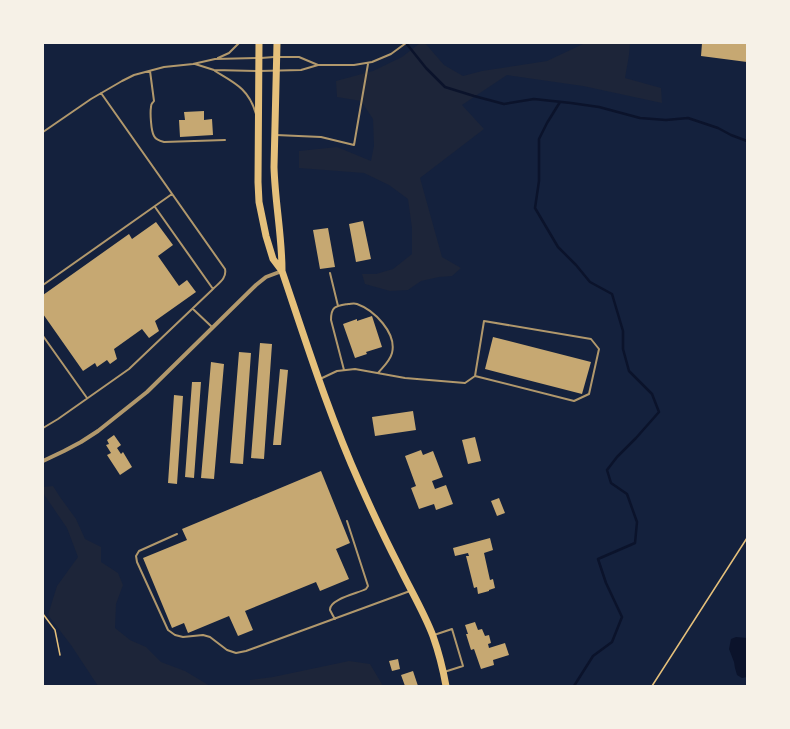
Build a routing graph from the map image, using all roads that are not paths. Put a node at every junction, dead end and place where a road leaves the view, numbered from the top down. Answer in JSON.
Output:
{"nodes":[{"id":1,"x":239,"y":43,"type":"edge"},
{"id":2,"x":259,"y":43,"type":"edge"},
{"id":3,"x":276,"y":43,"type":"edge"},
{"id":4,"x":406,"y":43,"type":"edge"},
{"id":5,"x":276,"y":57,"type":"junction"},
{"id":6,"x":259,"y":58,"type":"junction"},
{"id":7,"x":215,"y":59,"type":"junction"},
{"id":8,"x":368,"y":63,"type":"junction"},
{"id":9,"x":193,"y":64,"type":"junction"},
{"id":10,"x":318,"y":65,"type":"junction"},
{"id":11,"x":214,"y":70,"type":"junction"},
{"id":12,"x":150,"y":71,"type":"junction"},
{"id":13,"x":259,"y":71,"type":"junction"},
{"id":14,"x":276,"y":71,"type":"junction"},
{"id":15,"x":101,"y":93,"type":"junction"},
{"id":16,"x":258,"y":122,"type":"junction"},
{"id":17,"x":43,"y":132,"type":"edge"},
{"id":18,"x":275,"y":135,"type":"junction"},
{"id":19,"x":225,"y":140,"type":"dead end"},
{"id":20,"x":172,"y":194,"type":"junction"},
{"id":21,"x":154,"y":207,"type":"junction"},
{"id":22,"x":282,"y":271,"type":"junction"},
{"id":23,"x":330,"y":273,"type":"dead end"},
{"id":24,"x":43,"y":285,"type":"edge"},
{"id":25,"x":213,"y":289,"type":"junction"},
{"id":26,"x":338,"y":306,"type":"junction"},
{"id":27,"x":193,"y":309,"type":"junction"},
{"id":28,"x":212,"y":328,"type":"junction"},
{"id":29,"x":43,"y":336,"type":"edge"},
{"id":30,"x":344,"y":370,"type":"junction"},
{"id":31,"x":378,"y":373,"type":"junction"},
{"id":32,"x":475,"y":376,"type":"junction"},
{"id":33,"x":319,"y":379,"type":"junction"},
{"id":34,"x":87,"y":398,"type":"junction"},
{"id":35,"x":43,"y":428,"type":"edge"},
{"id":36,"x":43,"y":461,"type":"edge"},
{"id":37,"x":347,"y":521,"type":"dead end"},
{"id":38,"x":178,"y":534,"type":"dead end"},
{"id":39,"x":412,"y":590,"type":"junction"},
{"id":40,"x":334,"y":619,"type":"junction"},
{"id":41,"x":432,"y":636,"type":"junction"},
{"id":42,"x":443,"y":672,"type":"junction"},
{"id":43,"x":446,"y":686,"type":"edge"}],
"edges":[{"from":1,"to":7,"type":"lane"},
{"from":2,"to":6,"type":"main road"},
{"from":3,"to":5,"type":"main road"},
{"from":4,"to":8,"type":"lane"},
{"from":5,"to":6,"type":"lane"},
{"from":5,"to":10,"type":"lane"},
{"from":5,"to":14,"type":"main road"},
{"from":6,"to":7,"type":"lane"},
{"from":6,"to":13,"type":"main road"},
{"from":7,"to":9,"type":"lane"},
{"from":8,"to":10,"type":"lane"},
{"from":8,"to":18,"type":"lane"},
{"from":9,"to":11,"type":"lane"},
{"from":9,"to":12,"type":"lane"},
{"from":10,"to":14,"type":"lane"},
{"from":11,"to":13,"type":"lane"},
{"from":11,"to":16,"type":"lane"},
{"from":12,"to":15,"type":"lane"},
{"from":12,"to":19,"type":"lane"},
{"from":13,"to":14,"type":"lane"},
{"from":13,"to":16,"type":"main road"},
{"from":14,"to":18,"type":"main road"},
{"from":15,"to":17,"type":"lane"},
{"from":15,"to":20,"type":"lane"},
{"from":16,"to":22,"type":"main road"},
{"from":18,"to":22,"type":"main road"},
{"from":20,"to":21,"type":"lane"},
{"from":20,"to":25,"type":"lane"},
{"from":21,"to":24,"type":"lane"},
{"from":21,"to":25,"type":"lane"},
{"from":22,"to":28,"type":"street"},
{"from":22,"to":33,"type":"main road"},
{"from":23,"to":26,"type":"lane"},
{"from":25,"to":27,"type":"lane"},
{"from":26,"to":30,"type":"lane"},
{"from":26,"to":31,"type":"lane"},
{"from":27,"to":28,"type":"lane"},
{"from":27,"to":34,"type":"lane"},
{"from":28,"to":36,"type":"street"},
{"from":29,"to":34,"type":"lane"},
{"from":30,"to":31,"type":"lane"},
{"from":30,"to":33,"type":"lane"},
{"from":31,"to":32,"type":"lane"},
{"from":32,"to":32,"type":"lane"},
{"from":33,"to":39,"type":"main road"},
{"from":34,"to":35,"type":"lane"},
{"from":37,"to":40,"type":"lane"},
{"from":38,"to":40,"type":"lane"},
{"from":39,"to":40,"type":"lane"},
{"from":39,"to":41,"type":"main road"},
{"from":41,"to":42,"type":"main road"},
{"from":41,"to":42,"type":"lane"},
{"from":42,"to":43,"type":"main road"}]}
